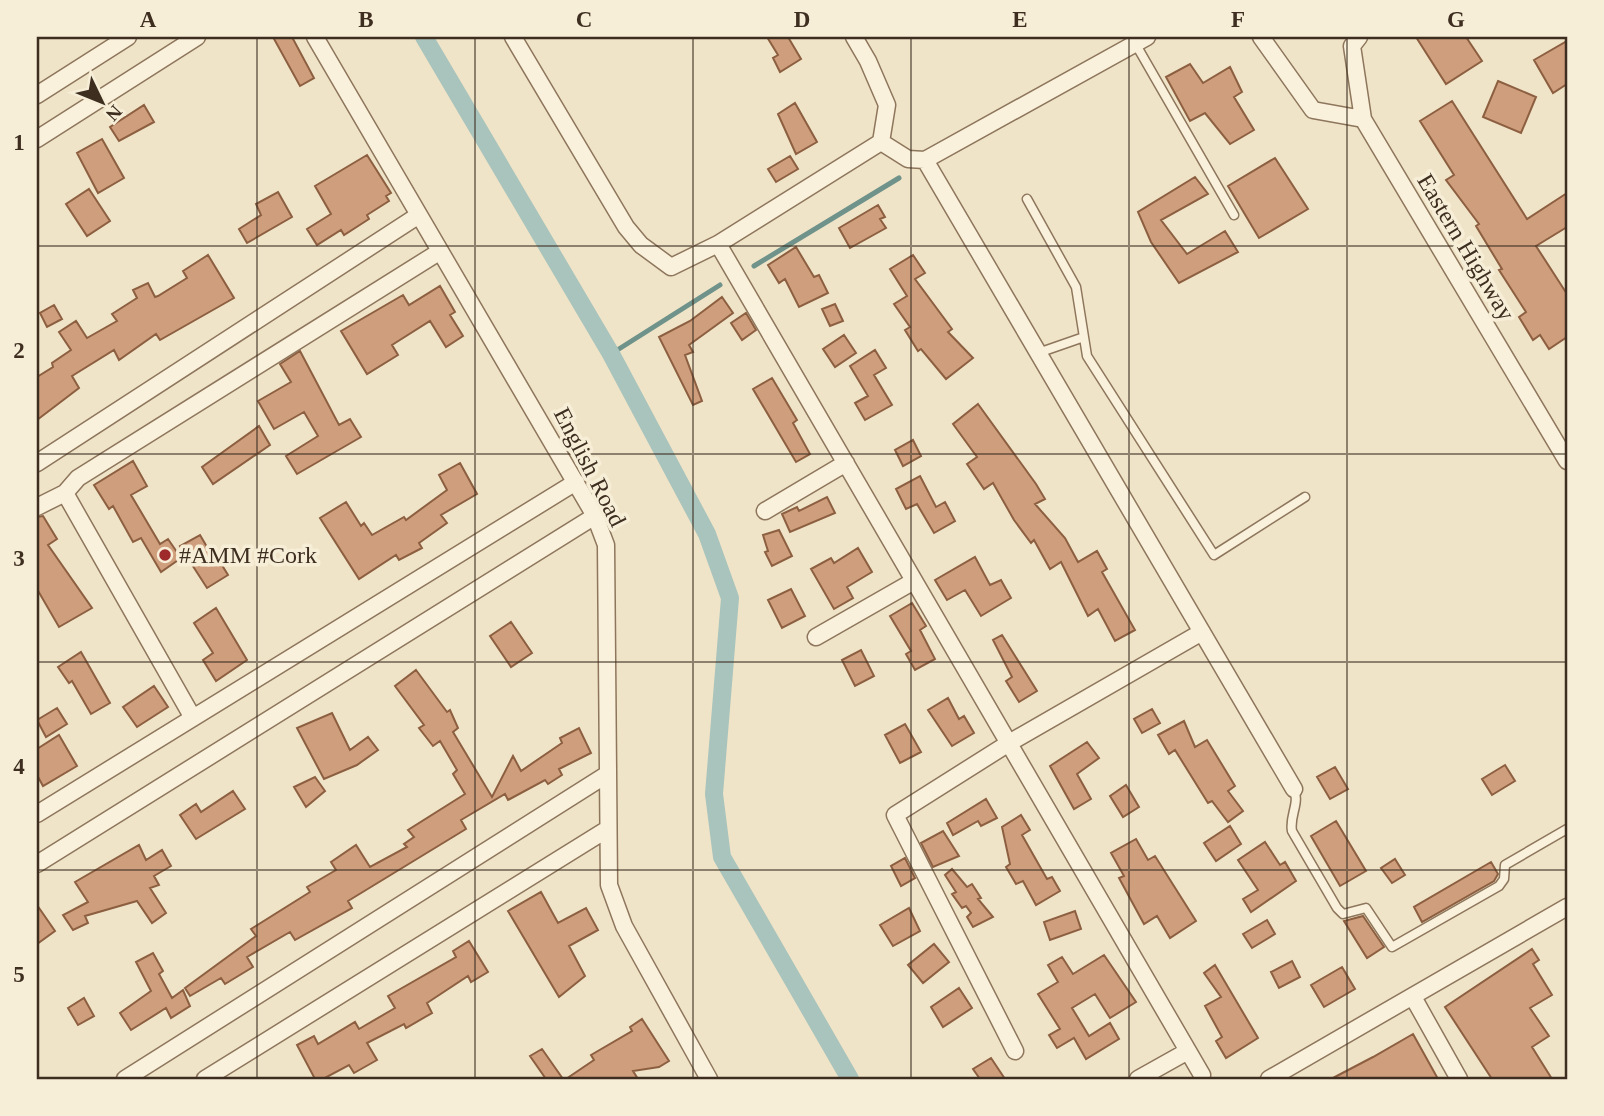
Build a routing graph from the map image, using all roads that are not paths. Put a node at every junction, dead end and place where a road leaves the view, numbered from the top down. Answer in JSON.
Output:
{"nodes":[{"id":1,"x":128,"y":37,"type":"edge"},
{"id":2,"x":197,"y":37,"type":"edge"},
{"id":3,"x":315,"y":37,"type":"edge"},
{"id":4,"x":513,"y":37,"type":"edge"},
{"id":5,"x":854,"y":37,"type":"edge"},
{"id":6,"x":1261,"y":37,"type":"edge"},
{"id":7,"x":1141,"y":40,"type":"edge"},
{"id":8,"x":1355,"y":41,"type":"edge"},
{"id":9,"x":37,"y":95,"type":"edge"},
{"id":10,"x":1363,"y":119,"type":"junction"},
{"id":11,"x":37,"y":139,"type":"edge"},
{"id":12,"x":881,"y":142,"type":"junction"},
{"id":13,"x":925,"y":160,"type":"junction"},
{"id":14,"x":1027,"y":199,"type":"dead end"},
{"id":15,"x":419,"y":215,"type":"junction"},
{"id":16,"x":1234,"y":215,"type":"dead end"},
{"id":17,"x":718,"y":243,"type":"junction"},
{"id":18,"x":439,"y":251,"type":"junction"},
{"id":19,"x":1084,"y":337,"type":"junction"},
{"id":20,"x":1038,"y":353,"type":"junction"},
{"id":21,"x":1567,"y":461,"type":"edge"},
{"id":22,"x":37,"y":463,"type":"edge"},
{"id":23,"x":846,"y":463,"type":"junction"},
{"id":24,"x":576,"y":482,"type":"junction"},
{"id":25,"x":65,"y":493,"type":"junction"},
{"id":26,"x":1305,"y":497,"type":"dead end"},
{"id":27,"x":37,"y":507,"type":"edge"},
{"id":28,"x":765,"y":511,"type":"dead end"},
{"id":29,"x":595,"y":516,"type":"junction"},
{"id":30,"x":914,"y":581,"type":"junction"},
{"id":31,"x":1202,"y":632,"type":"junction"},
{"id":32,"x":816,"y":637,"type":"dead end"},
{"id":33,"x":193,"y":718,"type":"junction"},
{"id":34,"x":1009,"y":743,"type":"junction"},
{"id":35,"x":606,"y":775,"type":"junction"},
{"id":36,"x":1294,"y":789,"type":"joint"},
{"id":37,"x":37,"y":814,"type":"edge"},
{"id":38,"x":1567,"y":829,"type":"edge"},
{"id":39,"x":606,"y":830,"type":"junction"},
{"id":40,"x":37,"y":864,"type":"edge"},
{"id":41,"x":1567,"y":907,"type":"edge"},
{"id":42,"x":1413,"y":997,"type":"junction"},
{"id":43,"x":1016,"y":1051,"type":"dead end"},
{"id":44,"x":1188,"y":1051,"type":"junction"},
{"id":45,"x":1202,"y":1075,"type":"dead end"},
{"id":46,"x":702,"y":1077,"type":"edge"},
{"id":47,"x":125,"y":1079,"type":"edge"},
{"id":48,"x":205,"y":1079,"type":"edge"},
{"id":49,"x":1138,"y":1079,"type":"edge"},
{"id":50,"x":1269,"y":1079,"type":"edge"},
{"id":51,"x":1459,"y":1079,"type":"edge"}],
"edges":[{"from":1,"to":9,"type":"street"},
{"from":2,"to":11,"type":"street"},
{"from":3,"to":15,"type":"street","name":"English Road"},
{"from":4,"to":17,"type":"street"},
{"from":5,"to":12,"type":"street"},
{"from":6,"to":10,"type":"street"},
{"from":7,"to":13,"type":"street"},
{"from":7,"to":16,"type":"lane"},
{"from":8,"to":10,"type":"street","name":"Eastern Highway"},
{"from":10,"to":21,"type":"street","name":"Eastern Highway"},
{"from":12,"to":13,"type":"street"},
{"from":12,"to":17,"type":"street"},
{"from":13,"to":20,"type":"street"},
{"from":14,"to":19,"type":"lane"},
{"from":15,"to":18,"type":"street","name":"English Road"},
{"from":15,"to":22,"type":"street"},
{"from":17,"to":23,"type":"street"},
{"from":18,"to":24,"type":"street","name":"English Road"},
{"from":18,"to":25,"type":"street"},
{"from":19,"to":20,"type":"lane"},
{"from":19,"to":26,"type":"lane"},
{"from":20,"to":31,"type":"street"},
{"from":23,"to":28,"type":"street"},
{"from":23,"to":30,"type":"street"},
{"from":24,"to":29,"type":"street","name":"English Road"},
{"from":24,"to":33,"type":"street"},
{"from":25,"to":27,"type":"street"},
{"from":25,"to":33,"type":"street"},
{"from":29,"to":35,"type":"street","name":"English Road"},
{"from":29,"to":40,"type":"street"},
{"from":30,"to":32,"type":"street"},
{"from":30,"to":34,"type":"street"},
{"from":31,"to":34,"type":"street"},
{"from":31,"to":36,"type":"street"},
{"from":33,"to":37,"type":"street"},
{"from":34,"to":43,"type":"street"},
{"from":34,"to":44,"type":"street"},
{"from":35,"to":39,"type":"street","name":"English Road"},
{"from":35,"to":47,"type":"street"},
{"from":36,"to":38,"type":"lane"},
{"from":39,"to":46,"type":"street","name":"English Road"},
{"from":39,"to":48,"type":"street"},
{"from":41,"to":42,"type":"street"},
{"from":42,"to":50,"type":"street"},
{"from":42,"to":51,"type":"street"},
{"from":44,"to":45,"type":"street"},
{"from":44,"to":49,"type":"street"}]}
